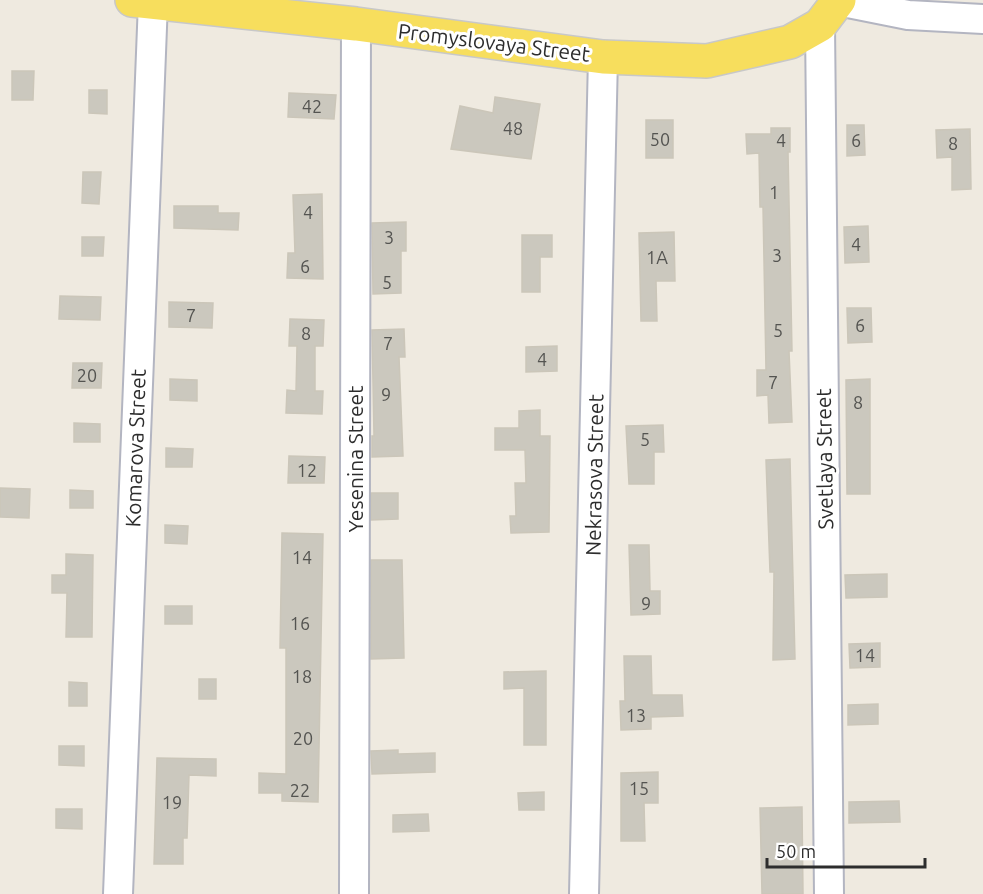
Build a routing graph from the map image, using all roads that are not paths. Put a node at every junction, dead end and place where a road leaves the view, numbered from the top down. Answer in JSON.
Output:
{"nodes":[{"id":1,"x":142,"y":1,"type":"edge"},
{"id":2,"x":832,"y":8,"type":"edge"},
{"id":3,"x":983,"y":19,"type":"edge"},
{"id":4,"x":356,"y":24,"type":"junction"},
{"id":5,"x":603,"y":57,"type":"junction"},
{"id":6,"x":118,"y":894,"type":"edge"},
{"id":7,"x":354,"y":894,"type":"edge"},
{"id":8,"x":584,"y":894,"type":"edge"},
{"id":9,"x":829,"y":894,"type":"edge"}],
"edges":[{"from":1,"to":4,"type":"main road","name":"Promyslovaya Street"},
{"from":1,"to":6,"type":"street","name":"Komarova Street"},
{"from":2,"to":3,"type":"street"},
{"from":2,"to":5,"type":"main road","name":"Promyslovaya Street"},
{"from":2,"to":9,"type":"street","name":"Svetlaya Street"},
{"from":4,"to":5,"type":"main road","name":"Promyslovaya Street"},
{"from":4,"to":7,"type":"street","name":"Yesenina Street"},
{"from":5,"to":8,"type":"street","name":"Nekrasova Street"}]}
